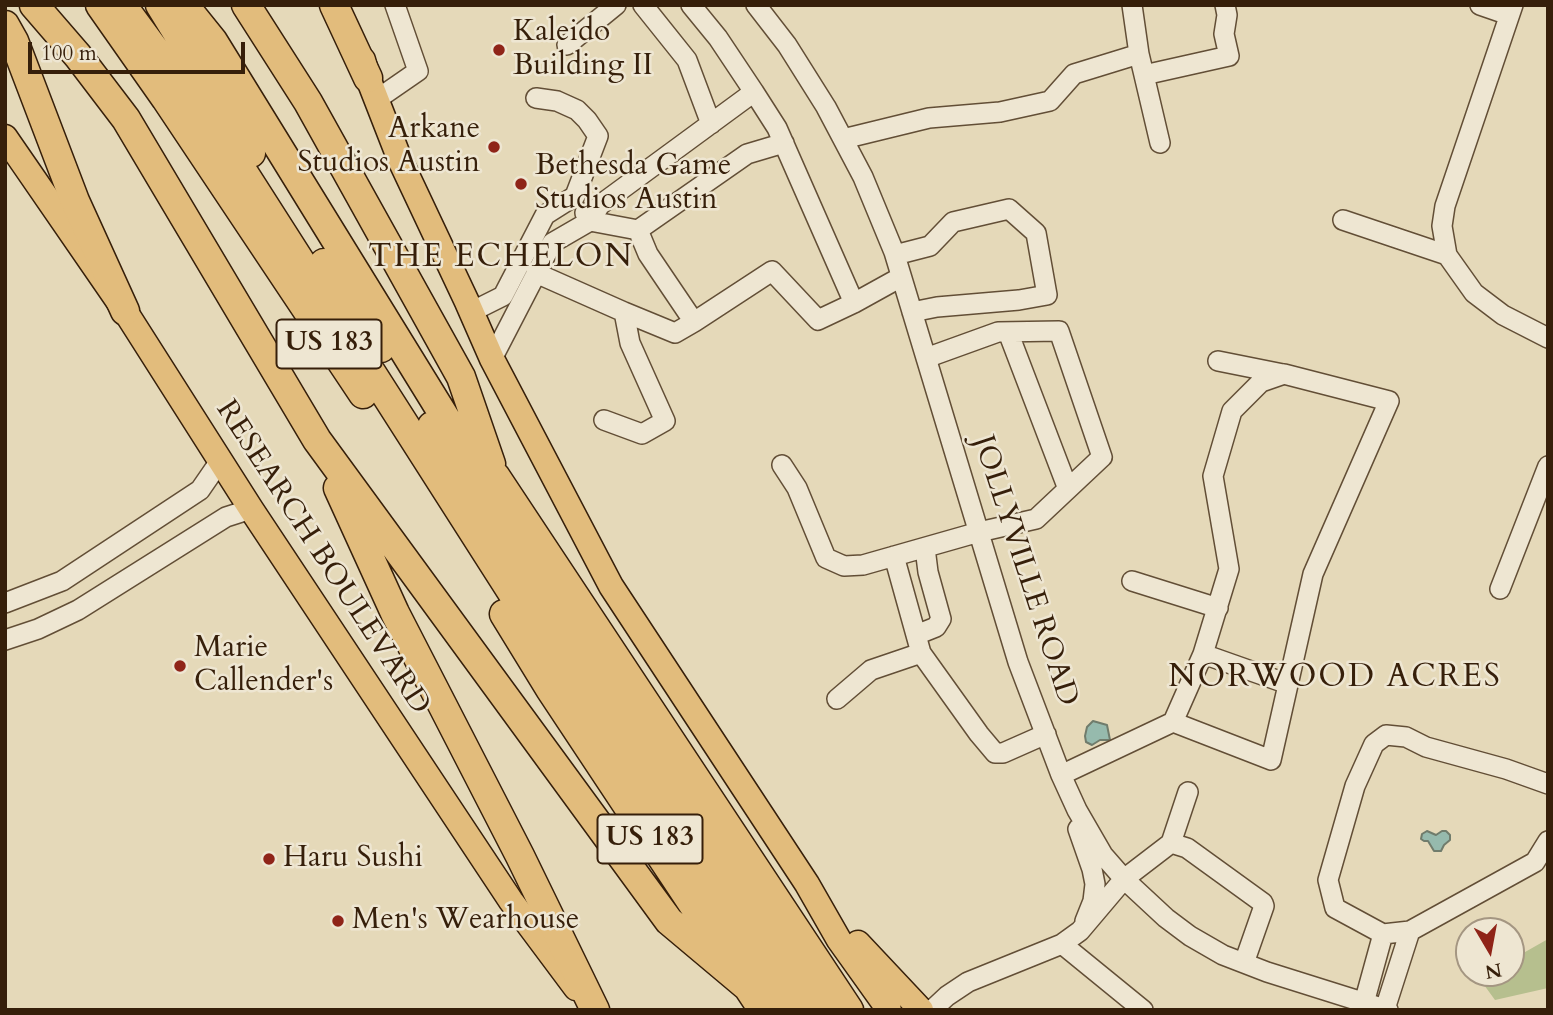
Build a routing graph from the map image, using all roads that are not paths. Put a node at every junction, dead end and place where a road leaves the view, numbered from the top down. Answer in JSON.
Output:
{"nodes":[{"id":1,"x":34,"y":5,"type":"edge"},
{"id":2,"x":102,"y":5,"type":"edge"},
{"id":3,"x":122,"y":5,"type":"edge"},
{"id":4,"x":145,"y":5,"type":"edge"},
{"id":5,"x":160,"y":5,"type":"edge"},
{"id":6,"x":184,"y":5,"type":"edge"},
{"id":7,"x":246,"y":5,"type":"edge"},
{"id":8,"x":334,"y":5,"type":"edge"},
{"id":9,"x":347,"y":5,"type":"edge"},
{"id":10,"x":395,"y":5,"type":"edge"},
{"id":11,"x":615,"y":5,"type":"edge"},
{"id":12,"x":643,"y":5,"type":"edge"},
{"id":13,"x":691,"y":5,"type":"edge"},
{"id":14,"x":756,"y":5,"type":"edge"},
{"id":15,"x":1132,"y":5,"type":"edge"},
{"id":16,"x":1225,"y":5,"type":"edge"},
{"id":17,"x":1480,"y":5,"type":"edge"},
{"id":18,"x":1511,"y":10,"type":"edge"},
{"id":19,"x":5,"y":25,"type":"edge"},
{"id":20,"x":567,"y":44,"type":"dead end"},
{"id":21,"x":1139,"y":54,"type":"junction"},
{"id":22,"x":1144,"y":75,"type":"junction"},
{"id":23,"x":372,"y":89,"type":"junction"},
{"id":24,"x":754,"y":92,"type":"junction"},
{"id":25,"x":536,"y":98,"type":"dead end"},
{"id":26,"x":711,"y":124,"type":"junction"},
{"id":27,"x":5,"y":137,"type":"edge"},
{"id":28,"x":843,"y":139,"type":"junction"},
{"id":29,"x":784,"y":143,"type":"junction"},
{"id":30,"x":1160,"y":143,"type":"dead end"},
{"id":31,"x":242,"y":154,"type":"junction"},
{"id":32,"x":575,"y":196,"type":"junction"},
{"id":33,"x":1343,"y":220,"type":"dead end"},
{"id":34,"x":590,"y":221,"type":"junction"},
{"id":35,"x":638,"y":230,"type":"junction"},
{"id":36,"x":895,"y":255,"type":"junction"},
{"id":37,"x":1447,"y":255,"type":"junction"},
{"id":38,"x":536,"y":273,"type":"junction"},
{"id":39,"x":901,"y":276,"type":"junction"},
{"id":40,"x":855,"y":303,"type":"junction"},
{"id":41,"x":125,"y":311,"type":"junction"},
{"id":42,"x":471,"y":312,"type":"junction"},
{"id":43,"x":624,"y":312,"type":"junction"},
{"id":44,"x":912,"y":312,"type":"junction"},
{"id":45,"x":694,"y":322,"type":"junction"},
{"id":46,"x":1008,"y":332,"type":"junction"},
{"id":47,"x":1548,"y":338,"type":"edge"},
{"id":48,"x":926,"y":358,"type":"junction"},
{"id":49,"x":492,"y":359,"type":"junction"},
{"id":50,"x":1218,"y":361,"type":"dead end"},
{"id":51,"x":1284,"y":374,"type":"junction"},
{"id":52,"x":604,"y":420,"type":"dead end"},
{"id":53,"x":317,"y":440,"type":"junction"},
{"id":54,"x":220,"y":461,"type":"junction"},
{"id":55,"x":782,"y":465,"type":"dead end"},
{"id":56,"x":1548,"y":466,"type":"edge"},
{"id":57,"x":496,"y":477,"type":"junction"},
{"id":58,"x":1068,"y":489,"type":"junction"},
{"id":59,"x":251,"y":509,"type":"junction"},
{"id":60,"x":979,"y":532,"type":"junction"},
{"id":61,"x":925,"y":548,"type":"junction"},
{"id":62,"x":894,"y":556,"type":"junction"},
{"id":63,"x":1132,"y":581,"type":"dead end"},
{"id":64,"x":1500,"y":589,"type":"dead end"},
{"id":65,"x":5,"y":603,"type":"edge"},
{"id":66,"x":1218,"y":608,"type":"junction"},
{"id":67,"x":5,"y":640,"type":"edge"},
{"id":68,"x":919,"y":644,"type":"junction"},
{"id":69,"x":1203,"y":654,"type":"junction"},
{"id":70,"x":1288,"y":684,"type":"junction"},
{"id":71,"x":837,"y":699,"type":"dead end"},
{"id":72,"x":1173,"y":722,"type":"junction"},
{"id":73,"x":1046,"y":734,"type":"junction"},
{"id":74,"x":1061,"y":775,"type":"junction"},
{"id":75,"x":1548,"y":784,"type":"edge"},
{"id":76,"x":1188,"y":792,"type":"dead end"},
{"id":77,"x":1077,"y":810,"type":"junction"},
{"id":78,"x":1548,"y":841,"type":"edge"},
{"id":79,"x":1171,"y":843,"type":"junction"},
{"id":80,"x":1125,"y":879,"type":"junction"},
{"id":81,"x":807,"y":884,"type":"junction"},
{"id":82,"x":1080,"y":931,"type":"junction"},
{"id":83,"x":1410,"y":931,"type":"junction"},
{"id":84,"x":1383,"y":934,"type":"junction"},
{"id":85,"x":1062,"y":944,"type":"junction"},
{"id":86,"x":1244,"y":963,"type":"junction"},
{"id":87,"x":757,"y":999,"type":"edge"},
{"id":88,"x":1364,"y":1003,"type":"junction"},
{"id":89,"x":1387,"y":1009,"type":"edge"},
{"id":90,"x":594,"y":1010,"type":"edge"},
{"id":91,"x":789,"y":1010,"type":"edge"},
{"id":92,"x":820,"y":1010,"type":"edge"},
{"id":93,"x":849,"y":1010,"type":"edge"},
{"id":94,"x":889,"y":1010,"type":"edge"},
{"id":95,"x":920,"y":1010,"type":"edge"},
{"id":96,"x":932,"y":1010,"type":"edge"},
{"id":97,"x":1143,"y":1010,"type":"edge"}],
"edges":[{"from":1,"to":53,"type":"highway"},
{"from":2,"to":31,"type":"highway"},
{"from":2,"to":87,"type":"highway","number":"US 183"},
{"from":3,"to":31,"type":"highway"},
{"from":4,"to":31,"type":"highway"},
{"from":5,"to":31,"type":"highway"},
{"from":6,"to":57,"type":"highway","number":"US 183"},
{"from":7,"to":57,"type":"highway"},
{"from":8,"to":23,"type":"highway"},
{"from":9,"to":23,"type":"main road"},
{"from":10,"to":23,"type":"street"},
{"from":11,"to":20,"type":"street"},
{"from":12,"to":26,"type":"street"},
{"from":13,"to":24,"type":"street"},
{"from":14,"to":28,"type":"street","name":"JOLLYVILLE ROAD"},
{"from":15,"to":21,"type":"street"},
{"from":16,"to":22,"type":"street"},
{"from":17,"to":18,"type":"street"},
{"from":18,"to":37,"type":"street"},
{"from":19,"to":41,"type":"highway"},
{"from":21,"to":22,"type":"street"},
{"from":21,"to":28,"type":"street"},
{"from":22,"to":30,"type":"street"},
{"from":23,"to":42,"type":"main road"},
{"from":24,"to":26,"type":"street"},
{"from":24,"to":29,"type":"street"},
{"from":25,"to":32,"type":"street"},
{"from":26,"to":34,"type":"street"},
{"from":27,"to":41,"type":"main road","name":"RESEARCH BOULEVARD"},
{"from":28,"to":36,"type":"street","name":"JOLLYVILLE ROAD"},
{"from":29,"to":35,"type":"street"},
{"from":29,"to":40,"type":"street"},
{"from":31,"to":91,"type":"highway"},
{"from":31,"to":92,"type":"highway"},
{"from":32,"to":34,"type":"street"},
{"from":32,"to":42,"type":"street"},
{"from":33,"to":37,"type":"street"},
{"from":34,"to":35,"type":"street"},
{"from":34,"to":38,"type":"street"},
{"from":35,"to":45,"type":"street"},
{"from":36,"to":39,"type":"street","name":"JOLLYVILLE ROAD"},
{"from":36,"to":44,"type":"street"},
{"from":37,"to":47,"type":"street"},
{"from":38,"to":43,"type":"street"},
{"from":38,"to":49,"type":"street"},
{"from":39,"to":40,"type":"street"},
{"from":39,"to":44,"type":"street","name":"JOLLYVILLE ROAD"},
{"from":40,"to":45,"type":"street"},
{"from":41,"to":54,"type":"main road","name":"RESEARCH BOULEVARD"},
{"from":42,"to":49,"type":"main road"},
{"from":43,"to":45,"type":"street"},
{"from":43,"to":52,"type":"street"},
{"from":44,"to":48,"type":"street","name":"JOLLYVILLE ROAD"},
{"from":46,"to":48,"type":"street"},
{"from":46,"to":58,"type":"street"},
{"from":46,"to":58,"type":"street"},
{"from":48,"to":60,"type":"street","name":"JOLLYVILLE ROAD"},
{"from":49,"to":81,"type":"main road"},
{"from":50,"to":51,"type":"street"},
{"from":51,"to":66,"type":"street"},
{"from":51,"to":70,"type":"street"},
{"from":53,"to":87,"type":"highway"},
{"from":53,"to":90,"type":"highway"},
{"from":54,"to":59,"type":"main road","name":"RESEARCH BOULEVARD"},
{"from":54,"to":65,"type":"street"},
{"from":55,"to":62,"type":"street"},
{"from":56,"to":64,"type":"street"},
{"from":57,"to":93,"type":"highway","number":"US 183"},
{"from":58,"to":60,"type":"street"},
{"from":59,"to":67,"type":"street"},
{"from":59,"to":90,"type":"main road","name":"RESEARCH BOULEVARD"},
{"from":60,"to":61,"type":"street"},
{"from":60,"to":73,"type":"street","name":"JOLLYVILLE ROAD"},
{"from":61,"to":62,"type":"street"},
{"from":61,"to":68,"type":"street"},
{"from":62,"to":68,"type":"street"},
{"from":63,"to":66,"type":"street"},
{"from":66,"to":69,"type":"street"},
{"from":68,"to":71,"type":"street"},
{"from":68,"to":73,"type":"street"},
{"from":69,"to":70,"type":"street"},
{"from":69,"to":72,"type":"street"},
{"from":70,"to":72,"type":"street"},
{"from":72,"to":74,"type":"street"},
{"from":73,"to":74,"type":"street","name":"JOLLYVILLE ROAD"},
{"from":74,"to":77,"type":"street","name":"JOLLYVILLE ROAD"},
{"from":75,"to":84,"type":"street"},
{"from":76,"to":79,"type":"street"},
{"from":77,"to":80,"type":"street","name":"JOLLYVILLE ROAD"},
{"from":77,"to":82,"type":"street"},
{"from":78,"to":83,"type":"street"},
{"from":79,"to":80,"type":"street"},
{"from":79,"to":86,"type":"street"},
{"from":80,"to":82,"type":"street"},
{"from":80,"to":86,"type":"street","name":"JOLLYVILLE ROAD"},
{"from":81,"to":94,"type":"main road"},
{"from":81,"to":95,"type":"main road"},
{"from":82,"to":85,"type":"street"},
{"from":83,"to":84,"type":"street"},
{"from":83,"to":89,"type":"street"},
{"from":84,"to":88,"type":"street"},
{"from":85,"to":96,"type":"street"},
{"from":85,"to":97,"type":"street"},
{"from":86,"to":88,"type":"street","name":"JOLLYVILLE ROAD"},
{"from":88,"to":89,"type":"street","name":"JOLLYVILLE ROAD"}]}
